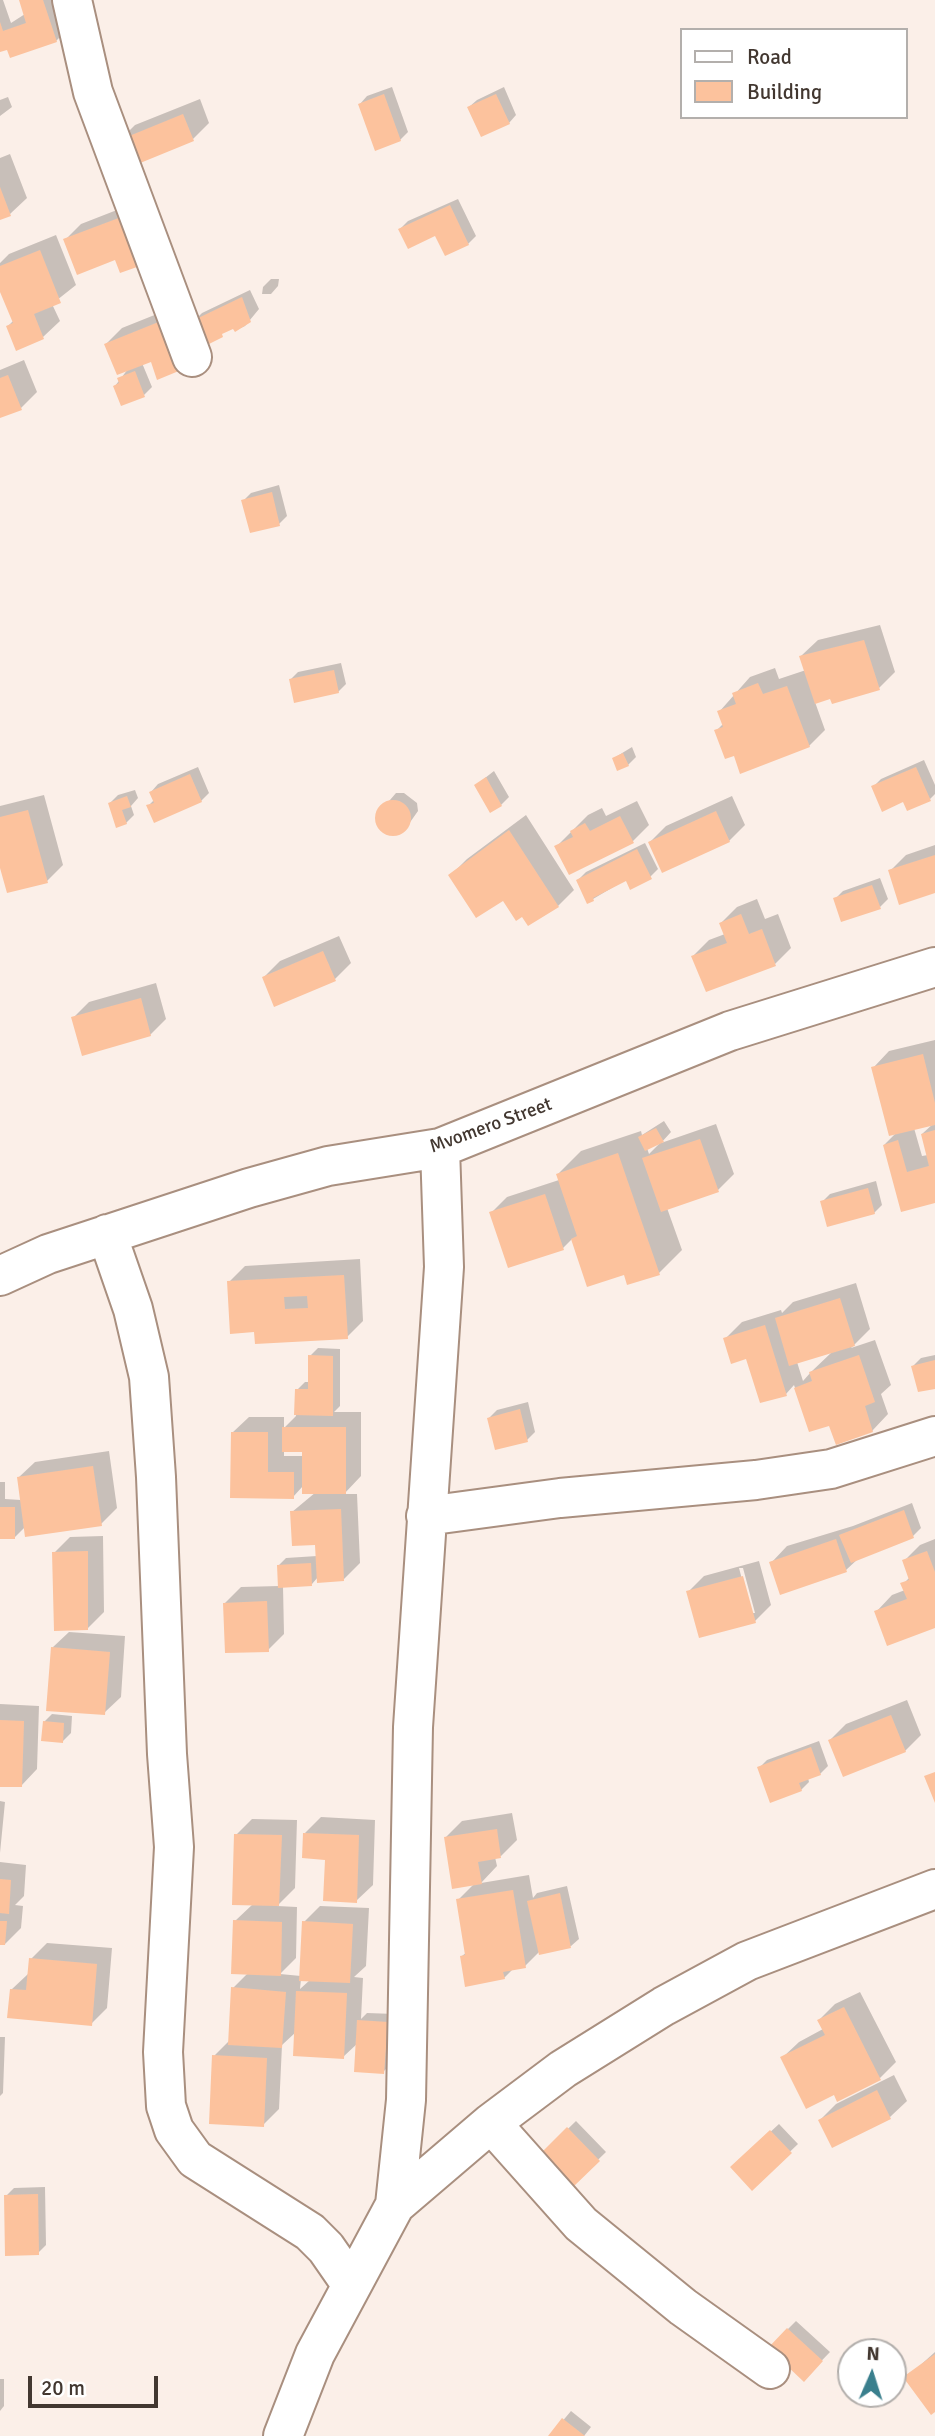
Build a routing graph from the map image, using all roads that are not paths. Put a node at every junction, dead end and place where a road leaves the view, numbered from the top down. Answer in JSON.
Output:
{"nodes":[{"id":1,"x":72,"y":0,"type":"edge"},
{"id":2,"x":192,"y":357,"type":"dead end"},
{"id":3,"x":935,"y":967,"type":"edge"},
{"id":4,"x":440,"y":1148,"type":"junction"},
{"id":5,"x":107,"y":1234,"type":"junction"},
{"id":6,"x":0,"y":1276,"type":"edge"},
{"id":7,"x":935,"y":1436,"type":"edge"},
{"id":8,"x":426,"y":1516,"type":"junction"},
{"id":9,"x":935,"y":1889,"type":"edge"},
{"id":10,"x":491,"y":2123,"type":"junction"},
{"id":11,"x":395,"y":2205,"type":"junction"},
{"id":12,"x":351,"y":2284,"type":"junction"},
{"id":13,"x":770,"y":2369,"type":"dead end"},
{"id":14,"x":283,"y":2436,"type":"edge"}],
"edges":[{"from":1,"to":2,"type":"street"},
{"from":3,"to":4,"type":"street","name":"Mvomero Street"},
{"from":4,"to":5,"type":"street","name":"Mvomero Street"},
{"from":4,"to":8,"type":"street"},
{"from":5,"to":6,"type":"street","name":"Mvomero Street"},
{"from":5,"to":12,"type":"street"},
{"from":7,"to":8,"type":"street"},
{"from":8,"to":11,"type":"street"},
{"from":9,"to":10,"type":"street"},
{"from":10,"to":11,"type":"street"},
{"from":10,"to":13,"type":"street"},
{"from":11,"to":12,"type":"street"},
{"from":12,"to":14,"type":"street"}]}
